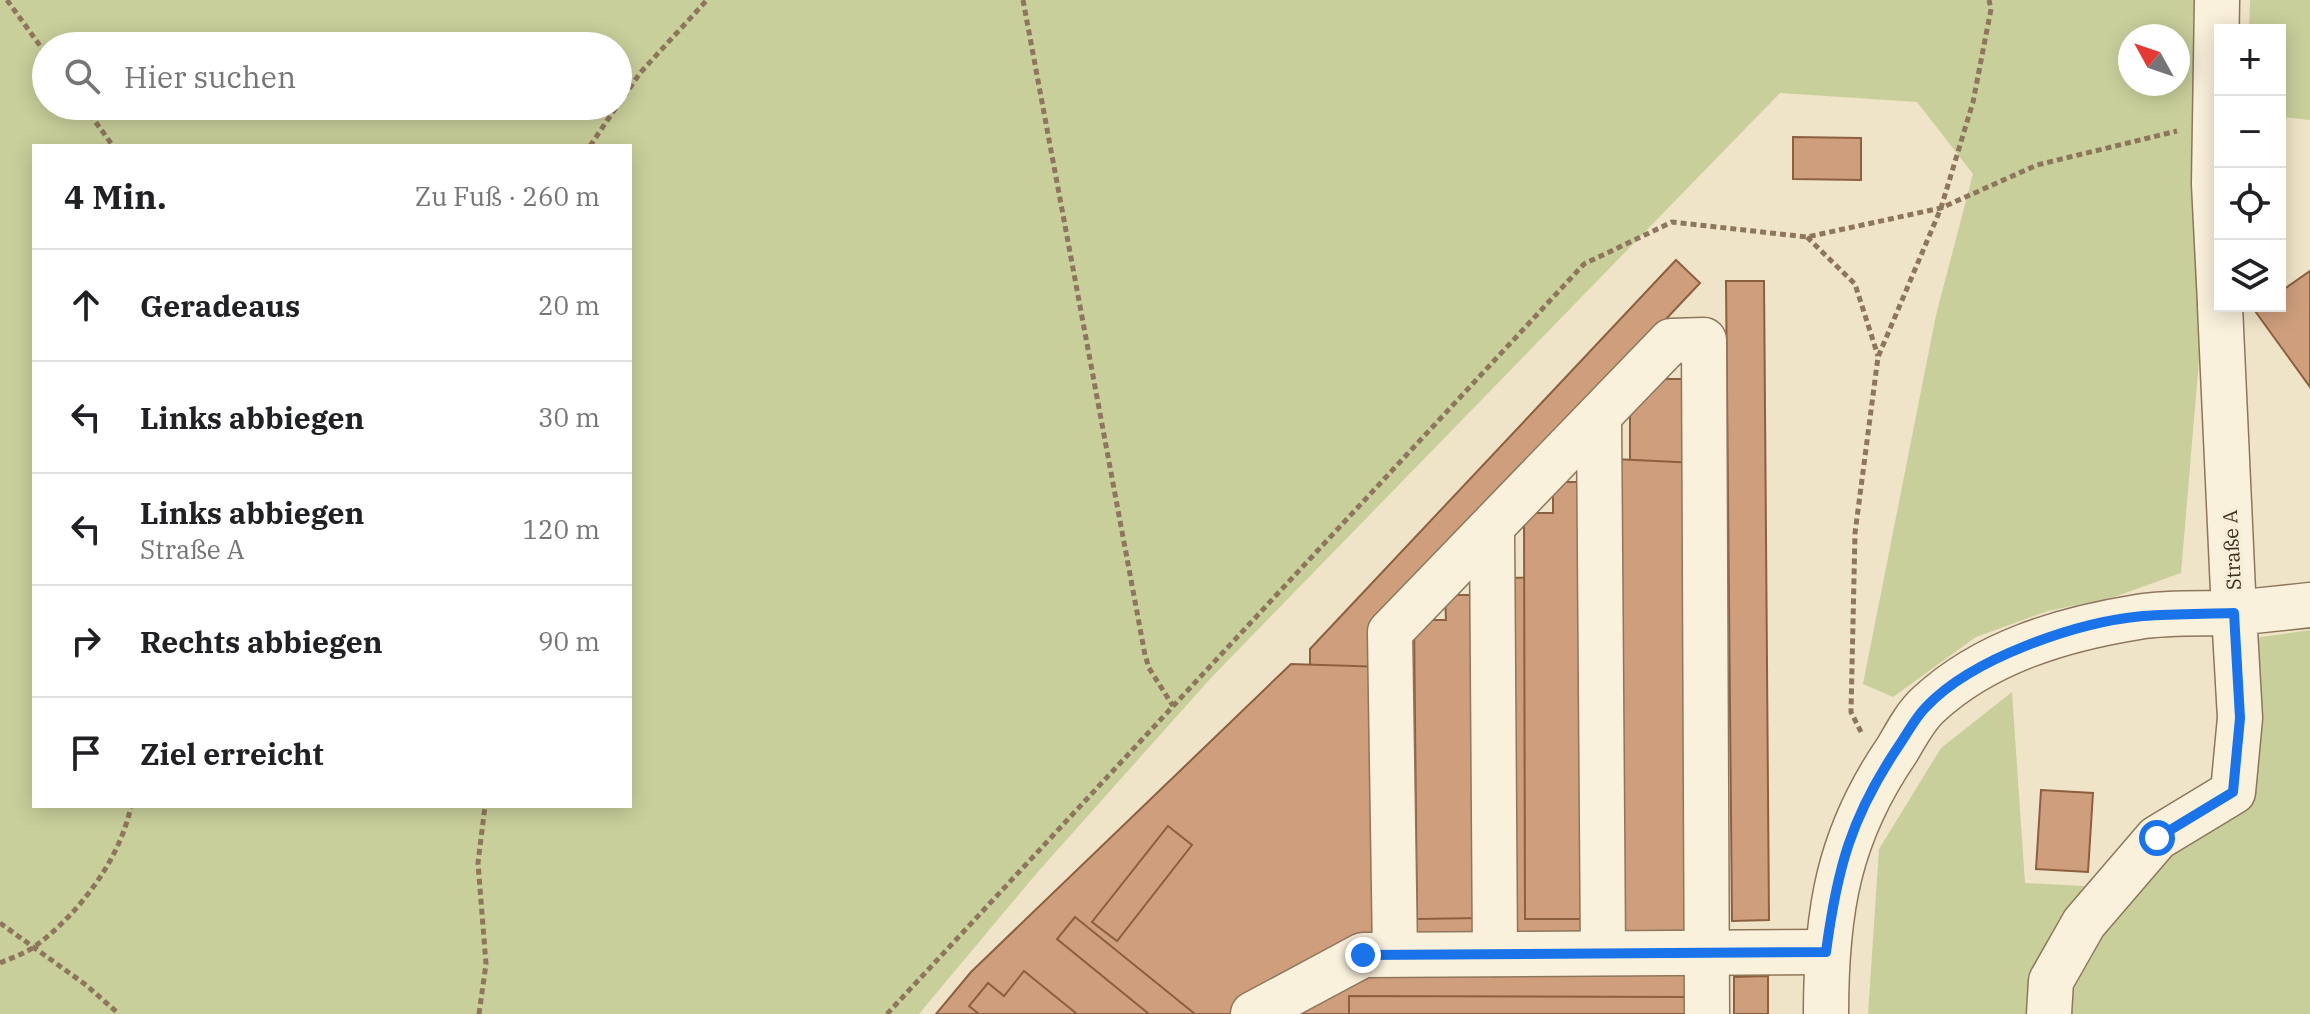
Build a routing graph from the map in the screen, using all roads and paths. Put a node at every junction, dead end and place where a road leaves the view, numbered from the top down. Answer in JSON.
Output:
{"nodes":[{"id":1,"x":7,"y":0,"type":"edge"},
{"id":2,"x":707,"y":0,"type":"edge"},
{"id":3,"x":1023,"y":0,"type":"edge"},
{"id":4,"x":1989,"y":0,"type":"edge"},
{"id":5,"x":2217,"y":0,"type":"edge"},
{"id":6,"x":32,"y":35,"type":"edge"},
{"id":7,"x":632,"y":85,"type":"edge"},
{"id":8,"x":2215,"y":96,"type":"edge"},
{"id":9,"x":94,"y":120,"type":"edge"},
{"id":10,"x":608,"y":120,"type":"edge"},
{"id":11,"x":2214,"y":122,"type":"edge"},
{"id":12,"x":112,"y":144,"type":"edge"},
{"id":13,"x":591,"y":144,"type":"edge"},
{"id":14,"x":2214,"y":168,"type":"edge"},
{"id":15,"x":1941,"y":208,"type":"junction"},
{"id":16,"x":1807,"y":237,"type":"junction"},
{"id":17,"x":2217,"y":240,"type":"edge"},
{"id":18,"x":2220,"y":312,"type":"edge"},
{"id":19,"x":1878,"y":357,"type":"junction"},
{"id":20,"x":1599,"y":417,"type":"junction"},
{"id":21,"x":1492,"y":528,"type":"junction"},
{"id":22,"x":2310,"y":605,"type":"edge"},
{"id":23,"x":2234,"y":613,"type":"junction"},
{"id":24,"x":1173,"y":706,"type":"junction"},
{"id":25,"x":1882,"y":772,"type":"junction"},
{"id":26,"x":131,"y":808,"type":"edge"},
{"id":27,"x":485,"y":808,"type":"edge"},
{"id":28,"x":0,"y":923,"type":"edge"},
{"id":29,"x":33,"y":948,"type":"junction"},
{"id":30,"x":1826,"y":952,"type":"junction"},
{"id":31,"x":1603,"y":953,"type":"junction"},
{"id":32,"x":1707,"y":953,"type":"junction"},
{"id":33,"x":1395,"y":954,"type":"junction"},
{"id":34,"x":1495,"y":954,"type":"junction"},
{"id":35,"x":0,"y":963,"type":"edge"},
{"id":36,"x":119,"y":1014,"type":"edge"},
{"id":37,"x":479,"y":1014,"type":"edge"},
{"id":38,"x":887,"y":1014,"type":"edge"},
{"id":39,"x":1253,"y":1014,"type":"edge"},
{"id":40,"x":1707,"y":1014,"type":"edge"},
{"id":41,"x":1826,"y":1014,"type":"edge"},
{"id":42,"x":2049,"y":1014,"type":"edge"}],
"edges":[{"from":1,"to":6,"type":"path"},
{"from":2,"to":7,"type":"path"},
{"from":3,"to":24,"type":"path"},
{"from":4,"to":15,"type":"path"},
{"from":5,"to":8,"type":"street","name":"Straße A"},
{"from":9,"to":12,"type":"path"},
{"from":10,"to":13,"type":"path"},
{"from":11,"to":15,"type":"path"},
{"from":14,"to":17,"type":"street","name":"Straße A"},
{"from":15,"to":16,"type":"path"},
{"from":15,"to":19,"type":"path"},
{"from":16,"to":19,"type":"path"},
{"from":16,"to":24,"type":"path"},
{"from":18,"to":23,"type":"street","name":"Straße A"},
{"from":19,"to":25,"type":"path"},
{"from":20,"to":21,"type":"street"},
{"from":20,"to":31,"type":"street"},
{"from":20,"to":32,"type":"street"},
{"from":21,"to":33,"type":"street"},
{"from":21,"to":34,"type":"street"},
{"from":22,"to":23,"type":"street"},
{"from":23,"to":25,"type":"street","name":"Straße A"},
{"from":23,"to":42,"type":"street"},
{"from":24,"to":38,"type":"path"},
{"from":25,"to":30,"type":"street","name":"Straße A"},
{"from":26,"to":29,"type":"path"},
{"from":27,"to":37,"type":"path"},
{"from":28,"to":29,"type":"path"},
{"from":29,"to":35,"type":"path"},
{"from":29,"to":36,"type":"path"},
{"from":30,"to":32,"type":"street"},
{"from":30,"to":41,"type":"street","name":"Straße A"},
{"from":31,"to":32,"type":"street"},
{"from":31,"to":34,"type":"street"},
{"from":32,"to":40,"type":"street"},
{"from":33,"to":34,"type":"street"},
{"from":33,"to":39,"type":"street"}]}
